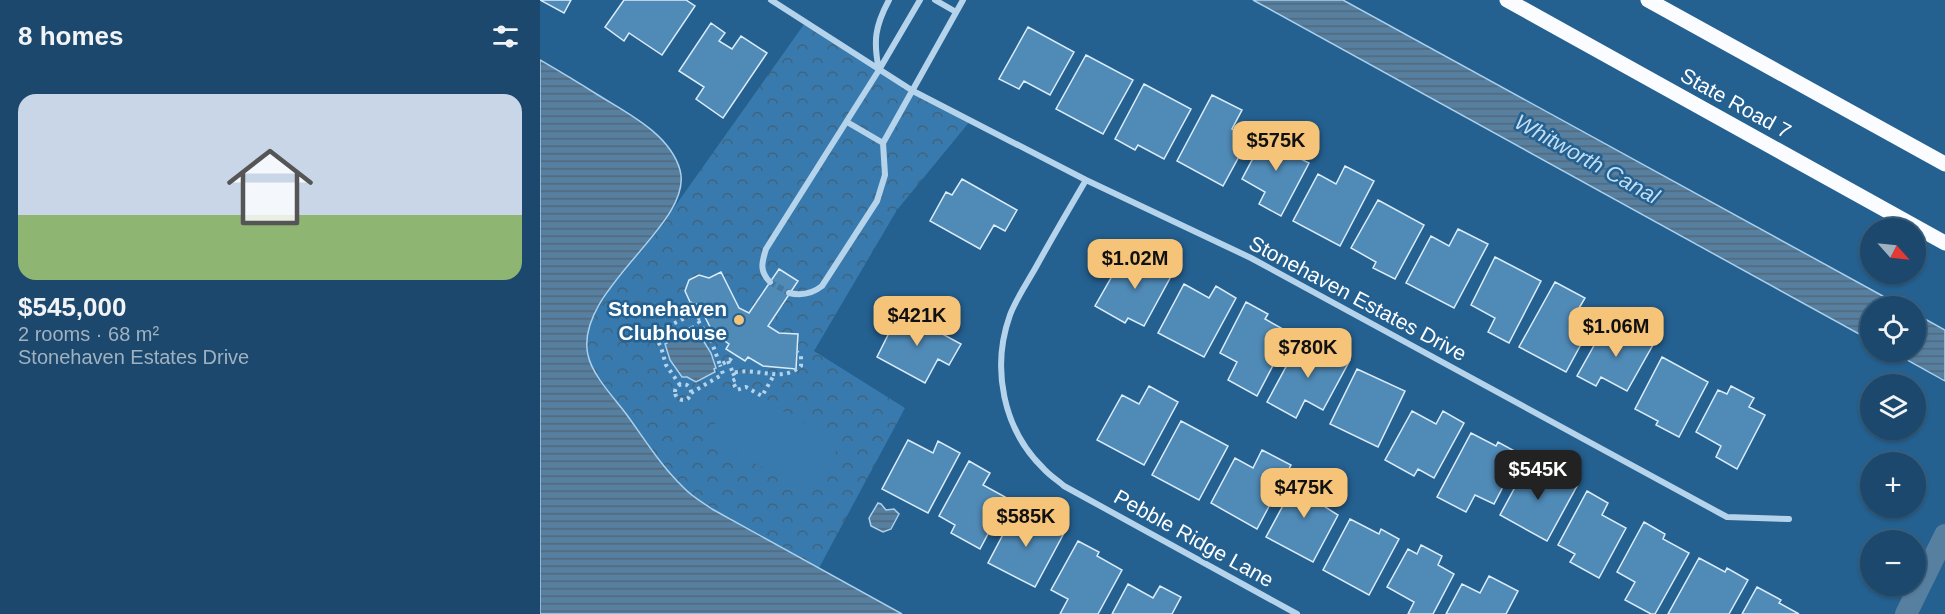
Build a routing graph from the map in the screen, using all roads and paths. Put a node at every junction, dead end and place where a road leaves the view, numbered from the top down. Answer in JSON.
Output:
{"nodes":[{"id":1,"x":771,"y":0,"type":"edge"},
{"id":2,"x":889,"y":0,"type":"edge"},
{"id":3,"x":920,"y":0,"type":"edge"},
{"id":4,"x":935,"y":0,"type":"edge"},
{"id":5,"x":963,"y":0,"type":"edge"},
{"id":6,"x":1507,"y":0,"type":"edge"},
{"id":7,"x":1648,"y":0,"type":"edge"},
{"id":8,"x":957,"y":12,"type":"junction"},
{"id":9,"x":879,"y":70,"type":"junction"},
{"id":10,"x":913,"y":91,"type":"junction"},
{"id":11,"x":847,"y":122,"type":"junction"},
{"id":12,"x":883,"y":143,"type":"junction"},
{"id":13,"x":1945,"y":164,"type":"edge"},
{"id":14,"x":1086,"y":180,"type":"junction"},
{"id":15,"x":1945,"y":243,"type":"edge"},
{"id":16,"x":770,"y":282,"type":"dead end"},
{"id":17,"x":789,"y":294,"type":"tunnel mouth"},
{"id":18,"x":704,"y":315,"type":"dead end"},
{"id":19,"x":697,"y":319,"type":"junction"},
{"id":20,"x":797,"y":352,"type":"dead end"},
{"id":21,"x":734,"y":354,"type":"dead end"},
{"id":22,"x":728,"y":362,"type":"junction"},
{"id":23,"x":720,"y":365,"type":"junction"},
{"id":24,"x":733,"y":373,"type":"junction"},
{"id":25,"x":774,"y":375,"type":"junction"},
{"id":26,"x":680,"y":385,"type":"junction"},
{"id":27,"x":691,"y":394,"type":"junction"},
{"id":28,"x":1789,"y":519,"type":"dead end"},
{"id":29,"x":1298,"y":614,"type":"edge"}],
"edges":[{"from":1,"to":9,"type":"street","name":"Stonehaven Estates Drive"},
{"from":2,"to":9,"type":"street"},
{"from":3,"to":9,"type":"street"},
{"from":4,"to":8,"type":"street"},
{"from":5,"to":8,"type":"street"},
{"from":6,"to":15,"type":"main road","name":"State Road 7"},
{"from":7,"to":13,"type":"main road"},
{"from":8,"to":10,"type":"street"},
{"from":9,"to":10,"type":"street","name":"Stonehaven Estates Drive"},
{"from":9,"to":11,"type":"street"},
{"from":10,"to":12,"type":"street"},
{"from":10,"to":14,"type":"street","name":"Stonehaven Estates Drive"},
{"from":11,"to":12,"type":"street"},
{"from":11,"to":16,"type":"street"},
{"from":12,"to":17,"type":"street"},
{"from":14,"to":28,"type":"street","name":"Stonehaven Estates Drive"},
{"from":14,"to":29,"type":"street","name":"Pebble Ridge Lane"},
{"from":18,"to":19,"type":"path"},
{"from":19,"to":23,"type":"path"},
{"from":19,"to":26,"type":"path"},
{"from":20,"to":25,"type":"path"},
{"from":21,"to":22,"type":"path"},
{"from":22,"to":23,"type":"path"},
{"from":22,"to":24,"type":"path"},
{"from":23,"to":27,"type":"path"},
{"from":24,"to":25,"type":"path"},
{"from":24,"to":25,"type":"path"},
{"from":26,"to":27,"type":"path"},
{"from":26,"to":27,"type":"path"}]}
